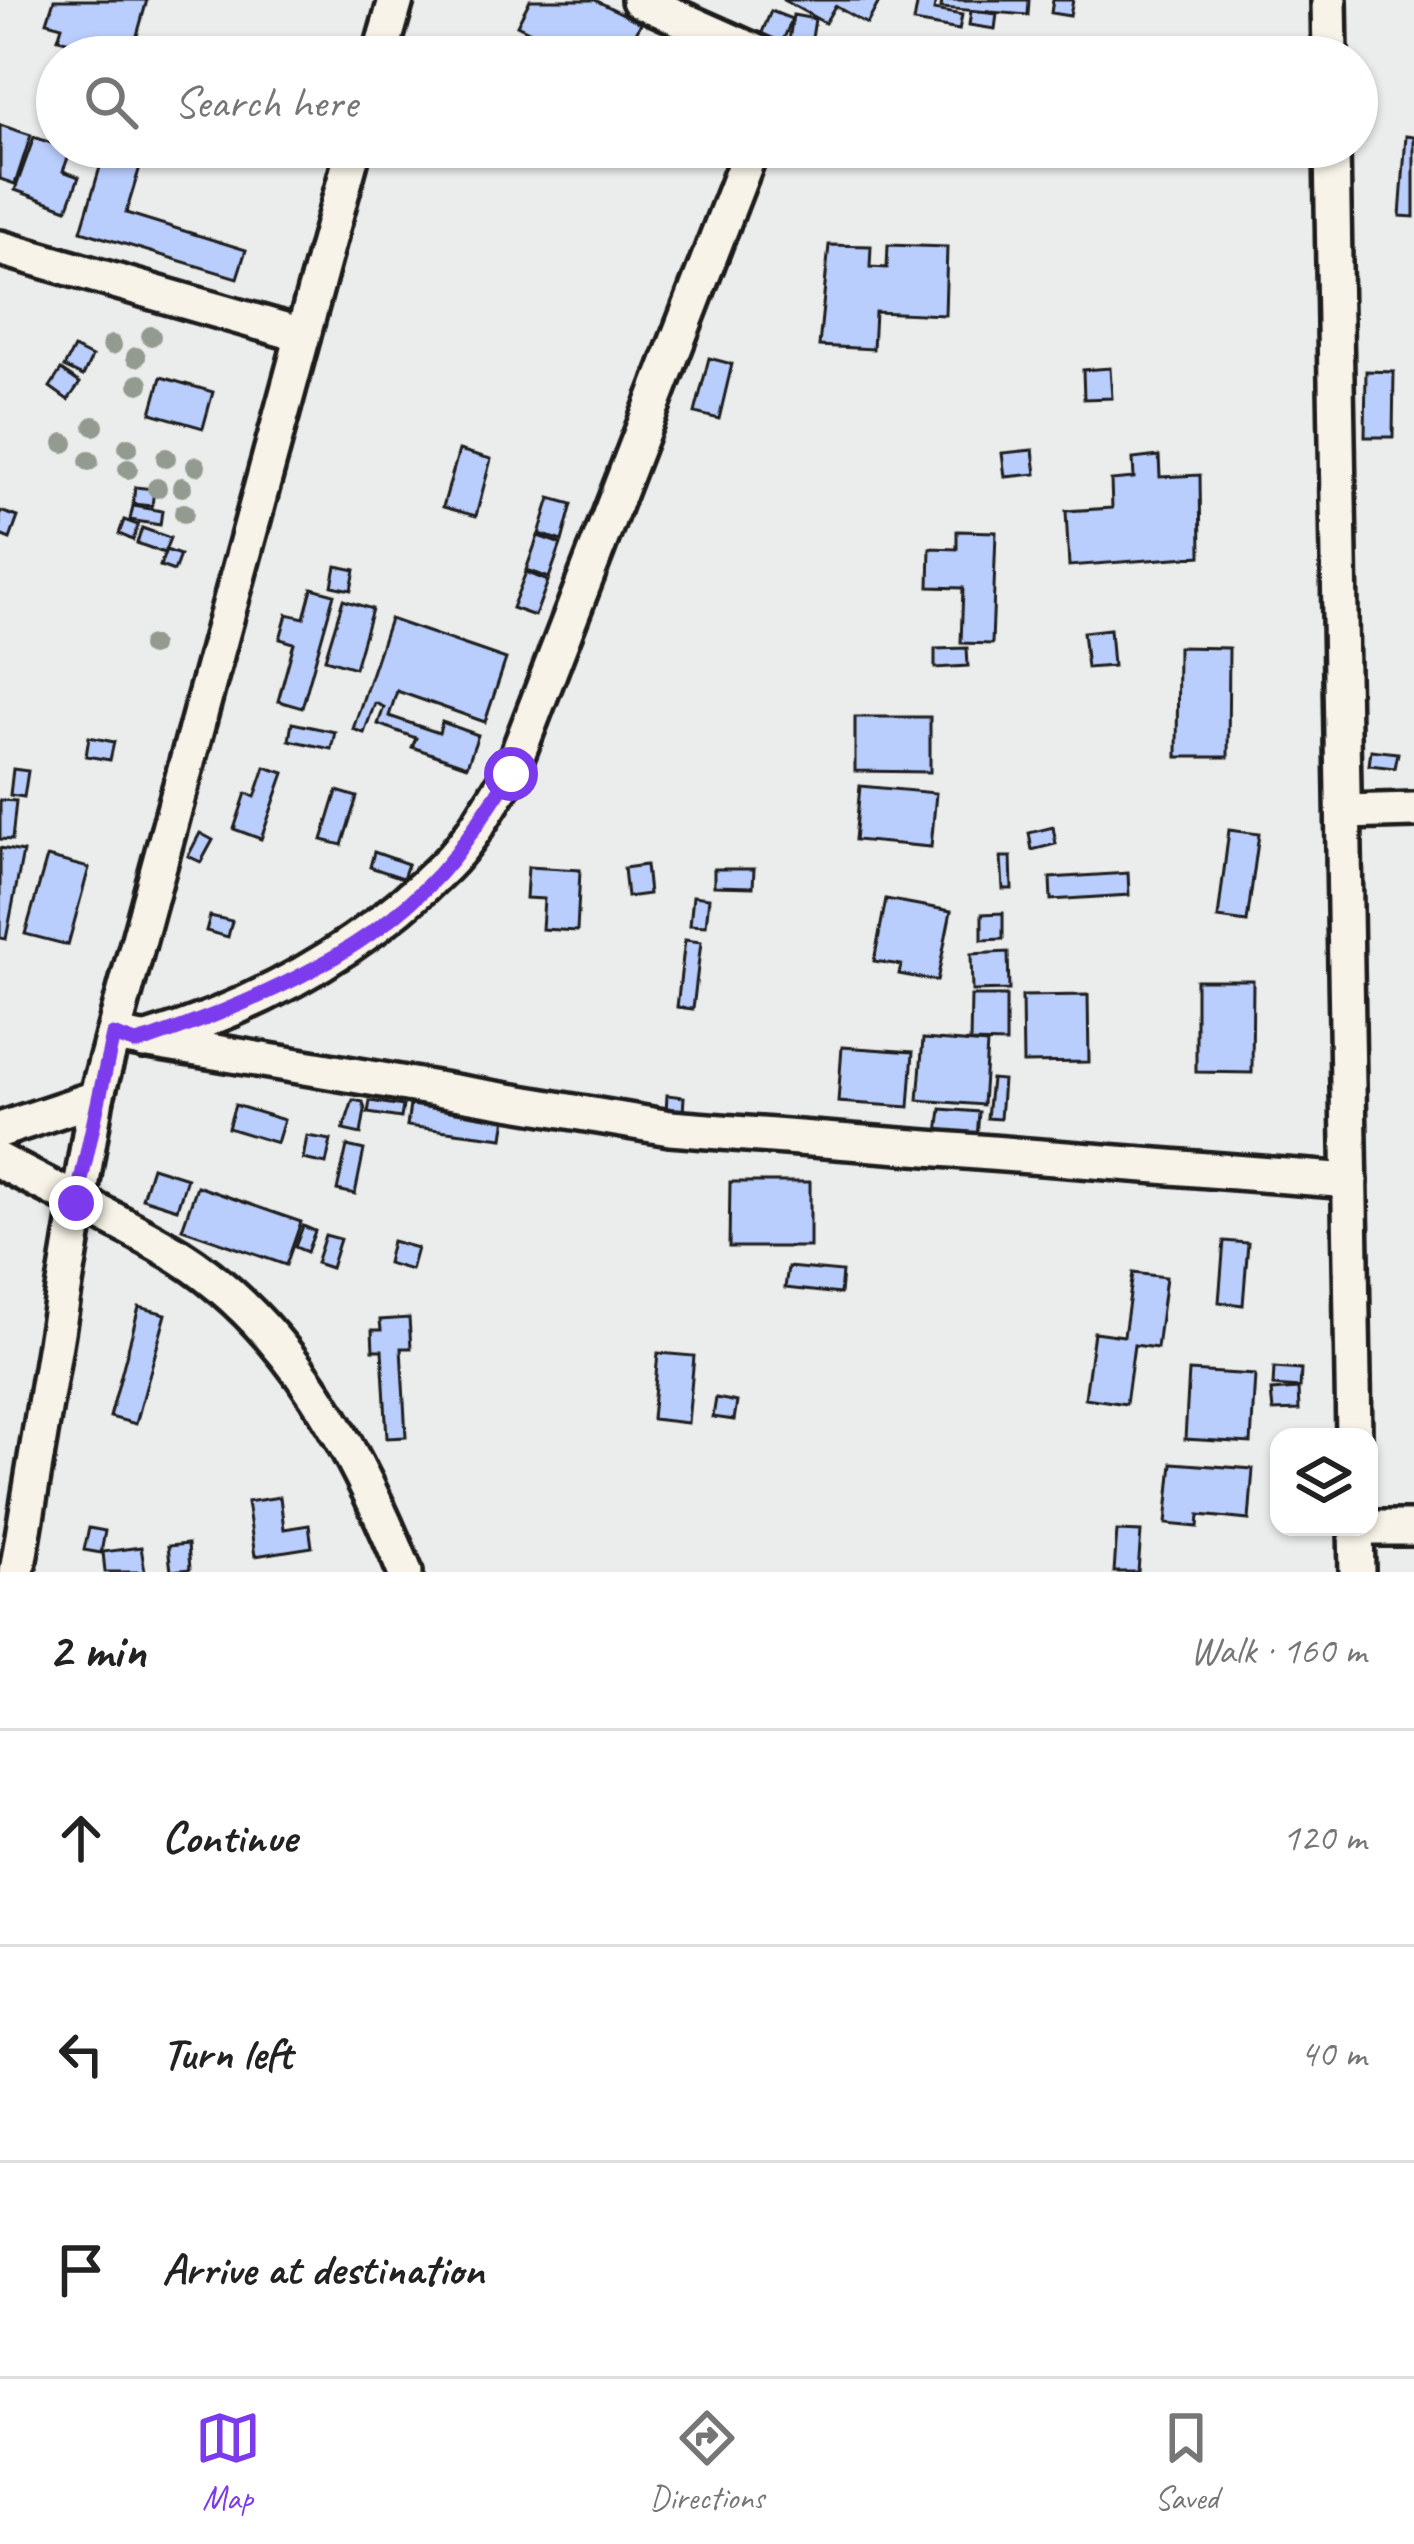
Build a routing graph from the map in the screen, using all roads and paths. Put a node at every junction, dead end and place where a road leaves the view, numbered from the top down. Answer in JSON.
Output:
{"nodes":[{"id":1,"x":395,"y":0,"type":"edge"},
{"id":2,"x":639,"y":0,"type":"edge"},
{"id":3,"x":1329,"y":0,"type":"edge"},
{"id":4,"x":386,"y":36,"type":"edge"},
{"id":5,"x":720,"y":36,"type":"edge"},
{"id":6,"x":1330,"y":36,"type":"edge"},
{"id":7,"x":348,"y":168,"type":"edge"},
{"id":8,"x":744,"y":168,"type":"edge"},
{"id":9,"x":1332,"y":168,"type":"edge"},
{"id":10,"x":0,"y":248,"type":"edge"},
{"id":11,"x":302,"y":335,"type":"junction"},
{"id":12,"x":1414,"y":810,"type":"edge"},
{"id":13,"x":1344,"y":812,"type":"junction"},
{"id":14,"x":125,"y":1039,"type":"junction"},
{"id":15,"x":96,"y":1098,"type":"junction"},
{"id":16,"x":0,"y":1130,"type":"edge"},
{"id":17,"x":0,"y":1161,"type":"edge"},
{"id":18,"x":1350,"y":1181,"type":"junction"},
{"id":19,"x":76,"y":1203,"type":"junction"},
{"id":20,"x":1354,"y":1428,"type":"edge"},
{"id":21,"x":1378,"y":1527,"type":"edge"},
{"id":22,"x":1414,"y":1528,"type":"edge"},
{"id":23,"x":1356,"y":1536,"type":"edge"},
{"id":24,"x":17,"y":1572,"type":"edge"},
{"id":25,"x":405,"y":1572,"type":"edge"},
{"id":26,"x":1357,"y":1572,"type":"edge"}],
"edges":[{"from":1,"to":4,"type":"street"},
{"from":2,"to":5,"type":"street"},
{"from":3,"to":6,"type":"street"},
{"from":7,"to":11,"type":"street"},
{"from":8,"to":14,"type":"street"},
{"from":9,"to":13,"type":"street"},
{"from":10,"to":11,"type":"street"},
{"from":11,"to":14,"type":"street"},
{"from":12,"to":13,"type":"street"},
{"from":13,"to":18,"type":"street"},
{"from":14,"to":15,"type":"street"},
{"from":14,"to":18,"type":"street"},
{"from":15,"to":16,"type":"street"},
{"from":15,"to":19,"type":"street"},
{"from":17,"to":19,"type":"street"},
{"from":18,"to":20,"type":"street"},
{"from":19,"to":24,"type":"street"},
{"from":19,"to":25,"type":"street"},
{"from":21,"to":22,"type":"street"},
{"from":23,"to":26,"type":"street"}]}
